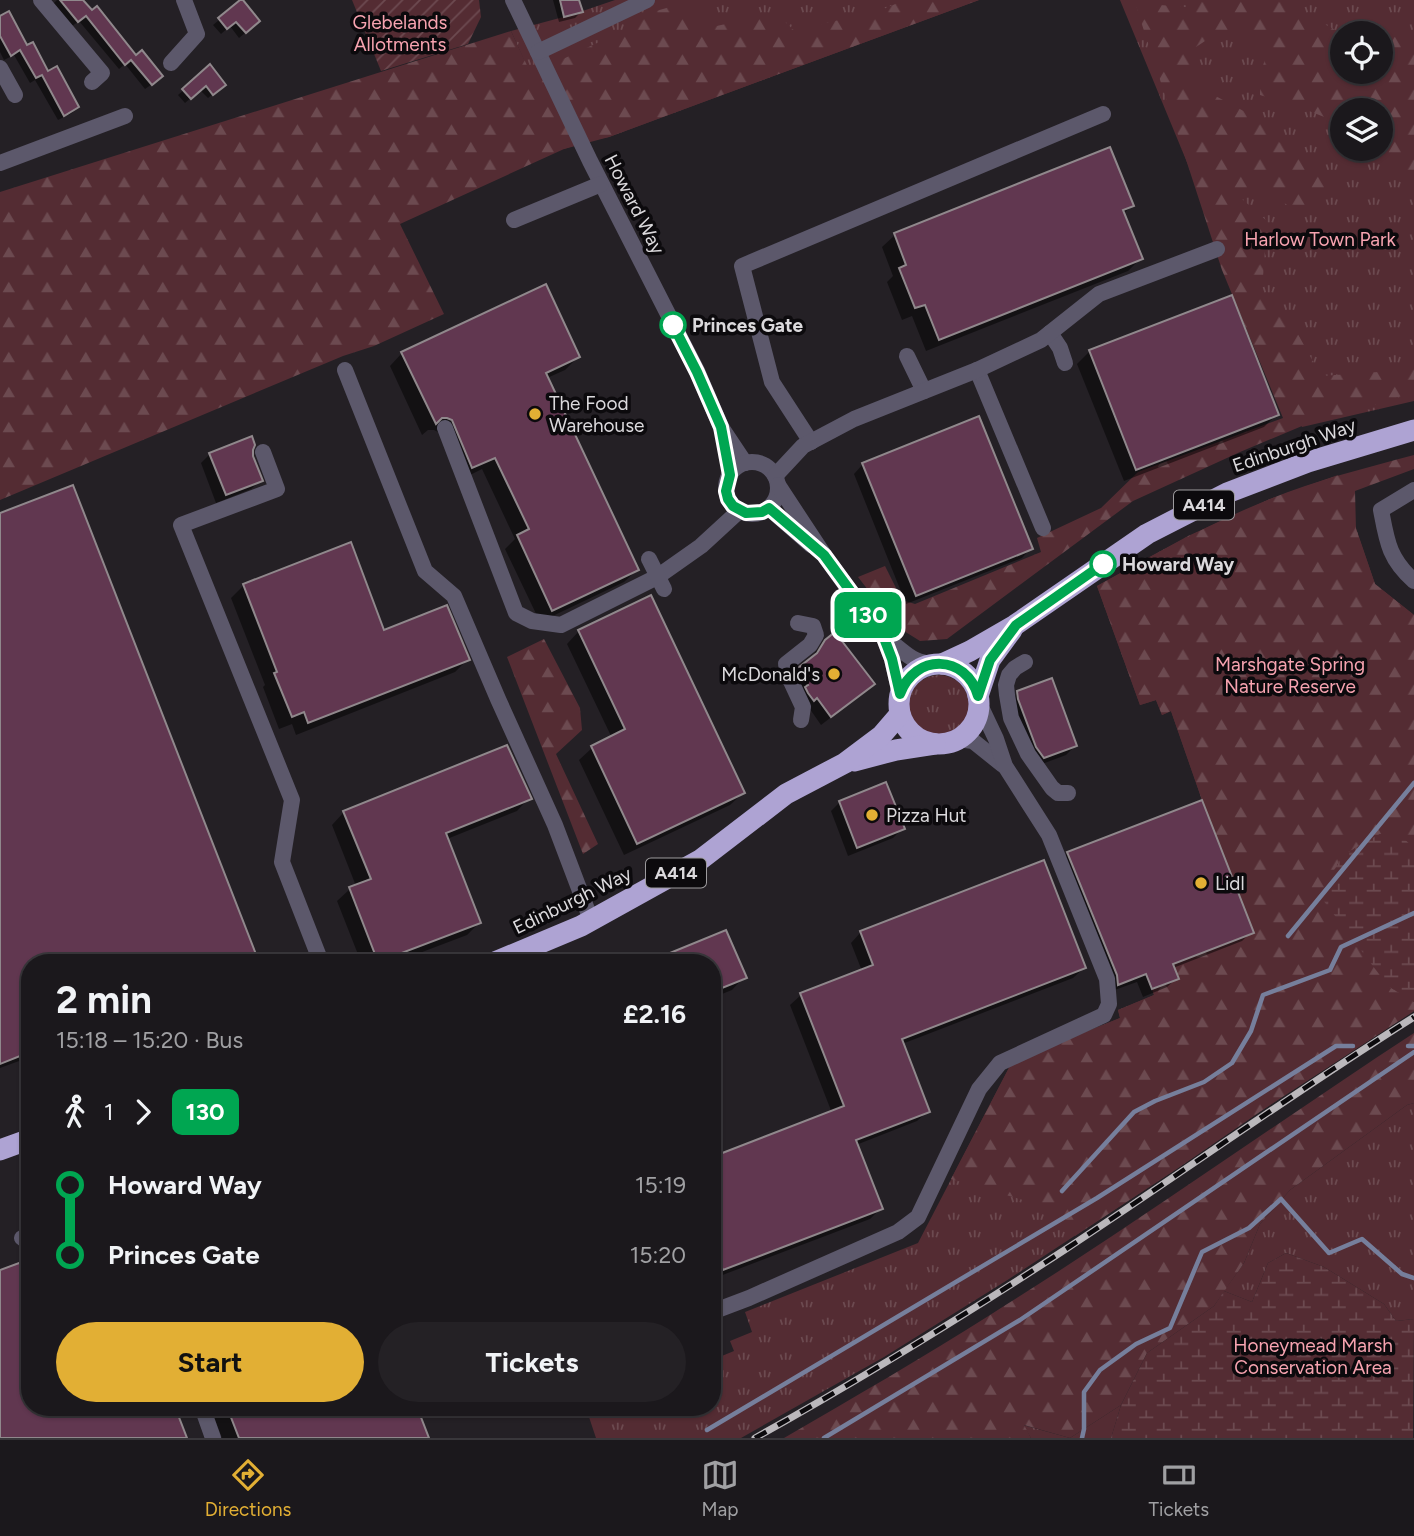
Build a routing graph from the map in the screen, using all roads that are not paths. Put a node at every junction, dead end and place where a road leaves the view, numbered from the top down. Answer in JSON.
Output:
{"nodes":[{"id":1,"x":41,"y":0,"type":"edge"},
{"id":2,"x":184,"y":0,"type":"edge"},
{"id":3,"x":513,"y":0,"type":"edge"},
{"id":4,"x":647,"y":0,"type":"edge"},
{"id":5,"x":538,"y":52,"type":"junction"},
{"id":6,"x":172,"y":63,"type":"dead end"},
{"id":7,"x":0,"y":68,"type":"edge"},
{"id":8,"x":92,"y":82,"type":"dead end"},
{"id":9,"x":15,"y":95,"type":"dead end"},
{"id":10,"x":1103,"y":114,"type":"dead end"},
{"id":11,"x":125,"y":116,"type":"dead end"},
{"id":12,"x":0,"y":163,"type":"edge"},
{"id":13,"x":601,"y":184,"type":"junction"},
{"id":14,"x":514,"y":220,"type":"dead end"},
{"id":15,"x":1217,"y":249,"type":"dead end"},
{"id":16,"x":1049,"y":333,"type":"junction"},
{"id":17,"x":907,"y":356,"type":"dead end"},
{"id":18,"x":1065,"y":363,"type":"dead end"},
{"id":19,"x":345,"y":370,"type":"dead end"},
{"id":20,"x":977,"y":370,"type":"junction"},
{"id":21,"x":924,"y":391,"type":"junction"},
{"id":22,"x":721,"y":427,"type":"junction"},
{"id":23,"x":445,"y":428,"type":"dead end"},
{"id":24,"x":1414,"y":430,"type":"edge"},
{"id":25,"x":811,"y":442,"type":"junction"},
{"id":26,"x":263,"y":452,"type":"dead end"},
{"id":27,"x":746,"y":463,"type":"junction"},
{"id":28,"x":730,"y":475,"type":"junction"},
{"id":29,"x":776,"y":481,"type":"junction"},
{"id":30,"x":1414,"y":490,"type":"edge"},
{"id":31,"x":769,"y":508,"type":"junction"},
{"id":32,"x":739,"y":511,"type":"junction"},
{"id":33,"x":1043,"y":527,"type":"dead end"},
{"id":34,"x":824,"y":555,"type":"junction"},
{"id":35,"x":649,"y":559,"type":"dead end"},
{"id":36,"x":1414,"y":582,"type":"edge"},
{"id":37,"x":660,"y":583,"type":"junction"},
{"id":38,"x":798,"y":623,"type":"dead end"},
{"id":39,"x":1016,"y":625,"type":"junction"},
{"id":40,"x":884,"y":638,"type":"junction"},
{"id":41,"x":1025,"y":662,"type":"dead end"},
{"id":42,"x":938,"y":664,"type":"junction"},
{"id":43,"x":979,"y":699,"type":"junction"},
{"id":44,"x":900,"y":704,"type":"junction"},
{"id":45,"x":801,"y":720,"type":"dead end"},
{"id":46,"x":948,"y":741,"type":"junction"},
{"id":47,"x":845,"y":763,"type":"junction"},
{"id":48,"x":1005,"y":766,"type":"junction"},
{"id":49,"x":1068,"y":793,"type":"dead end"},
{"id":50,"x":592,"y":920,"type":"junction"},
{"id":51,"x":318,"y":954,"type":"edge"},
{"id":52,"x":513,"y":954,"type":"edge"},
{"id":53,"x":21,"y":1142,"type":"edge"},
{"id":54,"x":0,"y":1150,"type":"edge"},
{"id":55,"x":721,"y":1308,"type":"edge"},
{"id":56,"x":205,"y":1416,"type":"edge"},
{"id":57,"x":213,"y":1438,"type":"edge"}],
"edges":[{"from":1,"to":8,"type":"street"},
{"from":2,"to":6,"type":"street"},
{"from":3,"to":5,"type":"street","name":"Howard Way"},
{"from":4,"to":5,"type":"street"},
{"from":5,"to":13,"type":"street","name":"Howard Way"},
{"from":7,"to":9,"type":"street"},
{"from":10,"to":25,"type":"street"},
{"from":11,"to":12,"type":"street"},
{"from":13,"to":14,"type":"street"},
{"from":13,"to":22,"type":"street","name":"Howard Way"},
{"from":15,"to":16,"type":"street"},
{"from":16,"to":18,"type":"street"},
{"from":16,"to":20,"type":"street"},
{"from":17,"to":21,"type":"street"},
{"from":19,"to":50,"type":"street"},
{"from":20,"to":21,"type":"street"},
{"from":20,"to":33,"type":"street"},
{"from":21,"to":25,"type":"street"},
{"from":22,"to":27,"type":"street","name":"Howard Way"},
{"from":22,"to":28,"type":"street","name":"Howard Way"},
{"from":23,"to":37,"type":"street"},
{"from":24,"to":39,"type":"highway","name":"Edinburgh Way","number":"A414"},
{"from":25,"to":29,"type":"street"},
{"from":26,"to":51,"type":"street"},
{"from":27,"to":28,"type":"street"},
{"from":27,"to":29,"type":"street"},
{"from":28,"to":32,"type":"street"},
{"from":29,"to":31,"type":"street"},
{"from":29,"to":34,"type":"street"},
{"from":30,"to":36,"type":"street"},
{"from":31,"to":32,"type":"street"},
{"from":31,"to":34,"type":"street"},
{"from":32,"to":37,"type":"street"},
{"from":34,"to":40,"type":"street"},
{"from":35,"to":37,"type":"street"},
{"from":38,"to":45,"type":"street"},
{"from":39,"to":42,"type":"highway","name":"Edinburgh Way","number":"A414"},
{"from":39,"to":43,"type":"highway","name":"Edinburgh Way","number":"A414"},
{"from":40,"to":42,"type":"street"},
{"from":40,"to":44,"type":"street"},
{"from":41,"to":49,"type":"street"},
{"from":42,"to":43,"type":"highway"},
{"from":42,"to":44,"type":"highway"},
{"from":43,"to":46,"type":"highway"},
{"from":43,"to":48,"type":"street"},
{"from":44,"to":46,"type":"highway"},
{"from":44,"to":47,"type":"highway","name":"Edinburgh Way","number":"A414"},
{"from":46,"to":47,"type":"highway","name":"Edinburgh Way","number":"A414"},
{"from":46,"to":48,"type":"street"},
{"from":47,"to":50,"type":"highway","name":"Edinburgh Way","number":"A414"},
{"from":48,"to":55,"type":"street"},
{"from":50,"to":52,"type":"highway","name":"Edinburgh Way","number":"A414"},
{"from":53,"to":54,"type":"highway"},
{"from":56,"to":57,"type":"street"}]}
